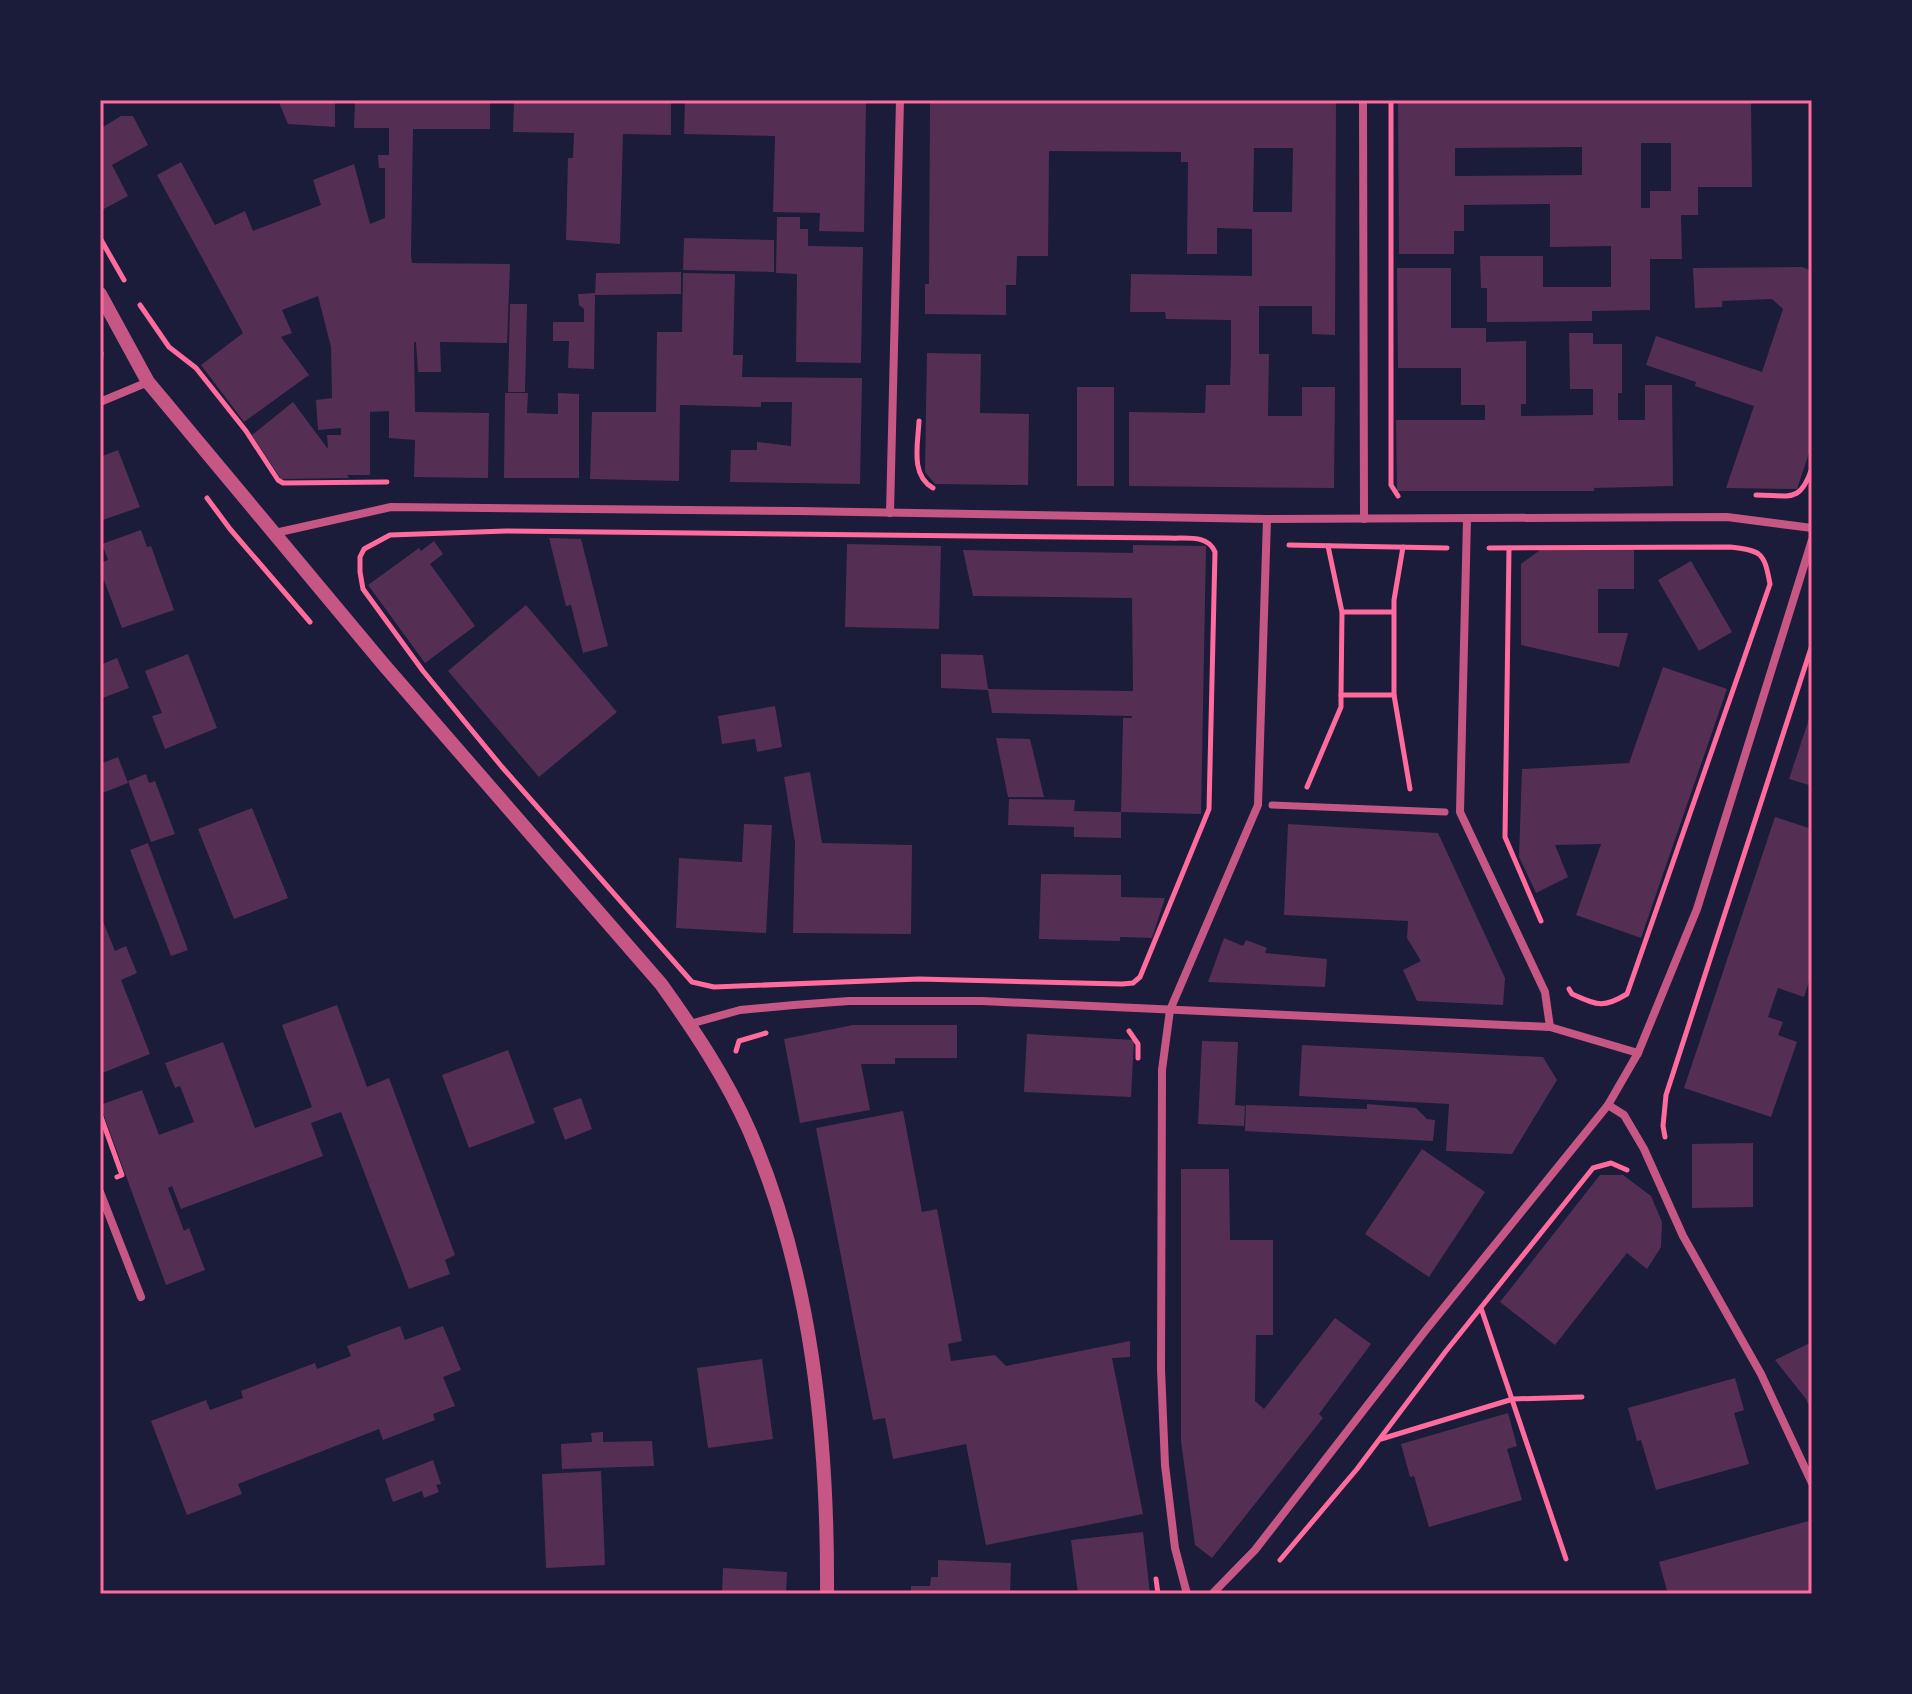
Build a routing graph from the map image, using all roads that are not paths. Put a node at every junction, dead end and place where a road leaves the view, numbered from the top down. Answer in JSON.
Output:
{"nodes":[{"id":1,"x":900,"y":100,"type":"edge"},
{"id":2,"x":1363,"y":100,"type":"edge"},
{"id":3,"x":100,"y":294,"type":"edge"},
{"id":4,"x":148,"y":382,"type":"junction"},
{"id":5,"x":100,"y":402,"type":"edge"},
{"id":6,"x":890,"y":513,"type":"junction"},
{"id":7,"x":1267,"y":519,"type":"junction"},
{"id":8,"x":1364,"y":519,"type":"junction"},
{"id":9,"x":1467,"y":519,"type":"junction"},
{"id":10,"x":1812,"y":528,"type":"edge"},
{"id":11,"x":275,"y":533,"type":"junction"},
{"id":12,"x":1812,"y":540,"type":"edge"},
{"id":13,"x":1272,"y":805,"type":"dead end"},
{"id":14,"x":1445,"y":812,"type":"dead end"},
{"id":15,"x":1170,"y":1010,"type":"junction"},
{"id":16,"x":690,"y":1024,"type":"junction"},
{"id":17,"x":1550,"y":1027,"type":"junction"},
{"id":18,"x":1638,"y":1053,"type":"junction"},
{"id":19,"x":1608,"y":1105,"type":"junction"},
{"id":20,"x":100,"y":1192,"type":"edge"},
{"id":21,"x":141,"y":1297,"type":"dead end"},
{"id":22,"x":1812,"y":1483,"type":"edge"},
{"id":23,"x":827,"y":1594,"type":"edge"},
{"id":24,"x":1187,"y":1594,"type":"edge"},
{"id":25,"x":1212,"y":1594,"type":"edge"}],
"edges":[{"from":1,"to":6,"type":"street"},
{"from":2,"to":8,"type":"street"},
{"from":3,"to":4,"type":"street"},
{"from":4,"to":5,"type":"street"},
{"from":4,"to":11,"type":"street"},
{"from":6,"to":7,"type":"street"},
{"from":6,"to":11,"type":"street"},
{"from":7,"to":8,"type":"street"},
{"from":7,"to":15,"type":"street"},
{"from":8,"to":9,"type":"street"},
{"from":9,"to":10,"type":"street"},
{"from":9,"to":17,"type":"street"},
{"from":11,"to":16,"type":"street"},
{"from":12,"to":18,"type":"street"},
{"from":13,"to":14,"type":"street"},
{"from":15,"to":16,"type":"street"},
{"from":15,"to":17,"type":"street"},
{"from":15,"to":24,"type":"street"},
{"from":16,"to":23,"type":"street"},
{"from":17,"to":18,"type":"street"},
{"from":18,"to":19,"type":"street"},
{"from":19,"to":22,"type":"street"},
{"from":19,"to":25,"type":"street"},
{"from":20,"to":21,"type":"street"}]}
